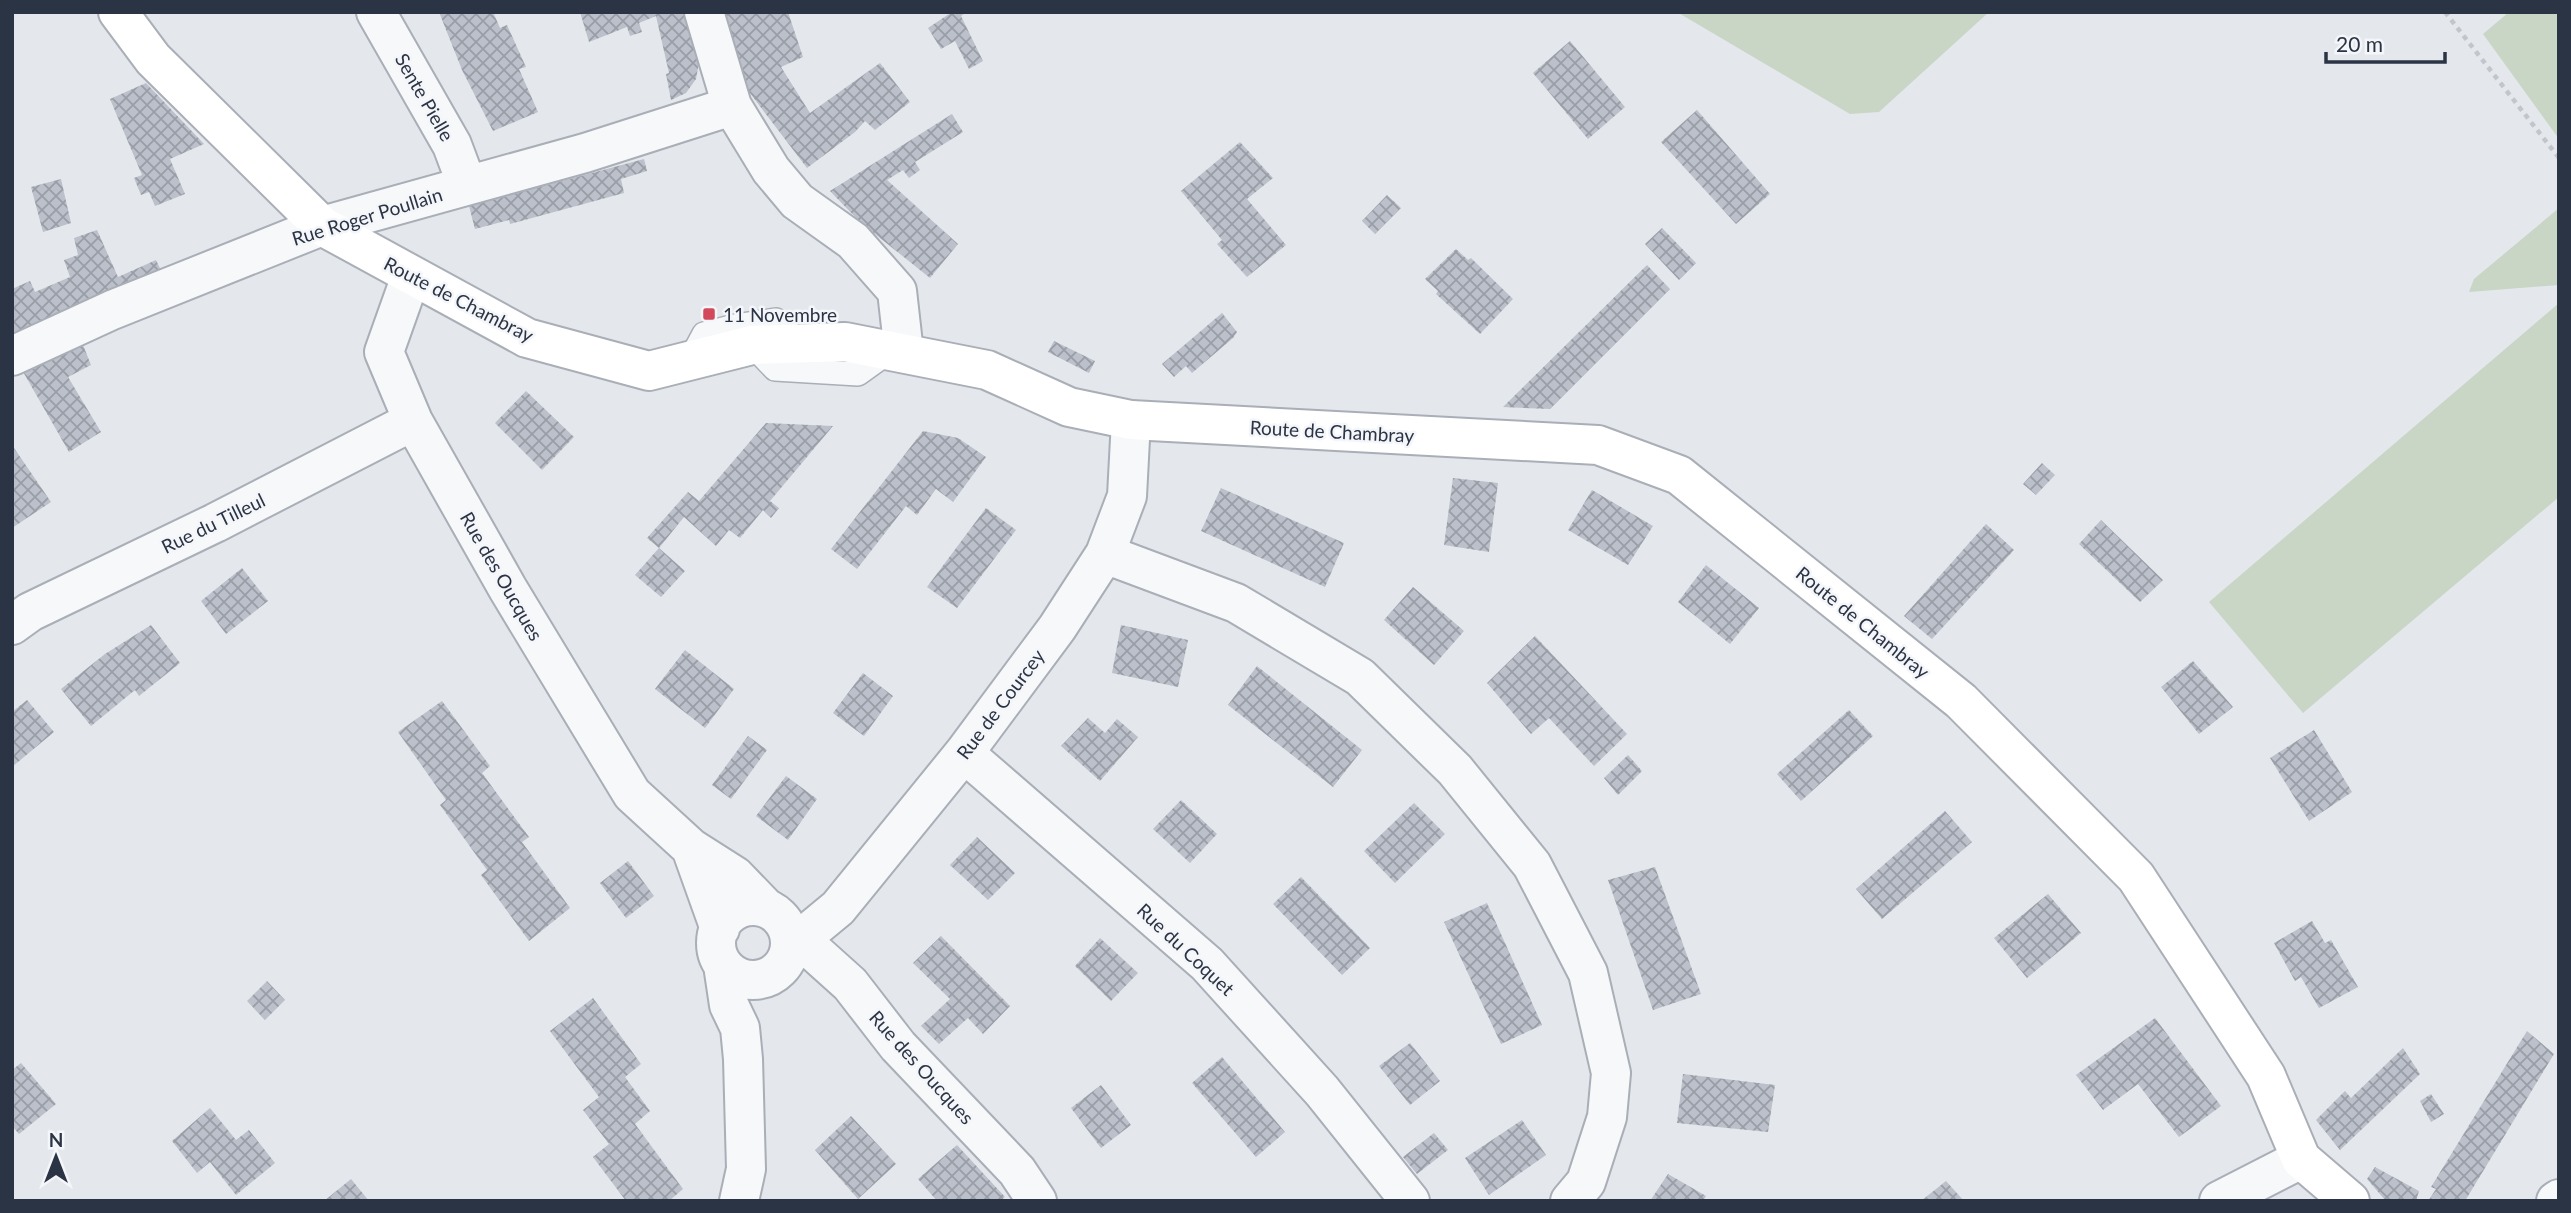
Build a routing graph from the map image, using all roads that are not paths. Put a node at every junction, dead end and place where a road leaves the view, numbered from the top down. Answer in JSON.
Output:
{"nodes":[{"id":1,"x":118,"y":12,"type":"edge"},
{"id":2,"x":376,"y":12,"type":"edge"},
{"id":3,"x":704,"y":12,"type":"edge"},
{"id":4,"x":732,"y":106,"type":"junction"},
{"id":5,"x":467,"y":185,"type":"junction"},
{"id":6,"x":322,"y":226,"type":"junction"},
{"id":7,"x":411,"y":276,"type":"junction"},
{"id":8,"x":801,"y":344,"type":"junction"},
{"id":9,"x":752,"y":345,"type":"junction"},
{"id":10,"x":897,"y":352,"type":"junction"},
{"id":11,"x":12,"y":356,"type":"edge"},
{"id":12,"x":689,"y":362,"type":"junction"},
{"id":13,"x":1131,"y":420,"type":"junction"},
{"id":14,"x":413,"y":421,"type":"junction"},
{"id":15,"x":1105,"y":554,"type":"junction"},
{"id":16,"x":12,"y":625,"type":"edge"},
{"id":17,"x":964,"y":754,"type":"junction"},
{"id":18,"x":691,"y":848,"type":"junction"},
{"id":19,"x":764,"y":906,"type":"junction"},
{"id":20,"x":797,"y":943,"type":"junction"},
{"id":21,"x":721,"y":947,"type":"junction"},
{"id":22,"x":764,"y":979,"type":"junction"},
{"id":23,"x":740,"y":1028,"type":"junction"},
{"id":24,"x":2301,"y":1160,"type":"junction"},
{"id":25,"x":739,"y":1201,"type":"edge"},
{"id":26,"x":1037,"y":1201,"type":"edge"},
{"id":27,"x":1410,"y":1201,"type":"edge"},
{"id":28,"x":1570,"y":1201,"type":"edge"},
{"id":29,"x":2219,"y":1201,"type":"edge"},
{"id":30,"x":2350,"y":1201,"type":"edge"}],
"edges":[{"from":1,"to":6,"type":"street","name":"Route de Chambray"},
{"from":2,"to":5,"type":"street","name":"Sente Pielle"},
{"from":3,"to":4,"type":"street"},
{"from":4,"to":5,"type":"street","name":"Rue Roger Poullain"},
{"from":4,"to":10,"type":"street"},
{"from":5,"to":6,"type":"street","name":"Rue Roger Poullain"},
{"from":6,"to":7,"type":"street","name":"Route de Chambray"},
{"from":6,"to":11,"type":"street","name":"Rue Roger Poullain"},
{"from":7,"to":12,"type":"street","name":"Route de Chambray"},
{"from":7,"to":14,"type":"street","name":"Rue des Oucques"},
{"from":8,"to":9,"type":"street","name":"Route de Chambray"},
{"from":8,"to":10,"type":"street","name":"Route de Chambray"},
{"from":8,"to":12,"type":"lane"},
{"from":9,"to":10,"type":"lane"},
{"from":9,"to":12,"type":"street","name":"Route de Chambray"},
{"from":10,"to":13,"type":"street","name":"Route de Chambray"},
{"from":13,"to":15,"type":"street","name":"Rue de Courcey"},
{"from":13,"to":24,"type":"street","name":"Route de Chambray"},
{"from":14,"to":16,"type":"street","name":"Rue du Tilleul"},
{"from":14,"to":18,"type":"street","name":"Rue des Oucques"},
{"from":15,"to":17,"type":"street","name":"Rue de Courcey"},
{"from":15,"to":28,"type":"street"},
{"from":17,"to":20,"type":"street","name":"Rue de Courcey"},
{"from":17,"to":27,"type":"street","name":"Rue du Coquet"},
{"from":18,"to":19,"type":"street","name":"Rue des Oucques"},
{"from":18,"to":21,"type":"street","name":"Rue des Oucques"},
{"from":19,"to":20,"type":"street"},
{"from":19,"to":21,"type":"street"},
{"from":20,"to":22,"type":"street"},
{"from":20,"to":26,"type":"street","name":"Rue des Oucques"},
{"from":21,"to":22,"type":"street"},
{"from":21,"to":23,"type":"street","name":"Rue des Oucques"},
{"from":22,"to":23,"type":"street"},
{"from":23,"to":25,"type":"street"},
{"from":24,"to":29,"type":"street"},
{"from":24,"to":30,"type":"street","name":"Route de Chambray"}]}
